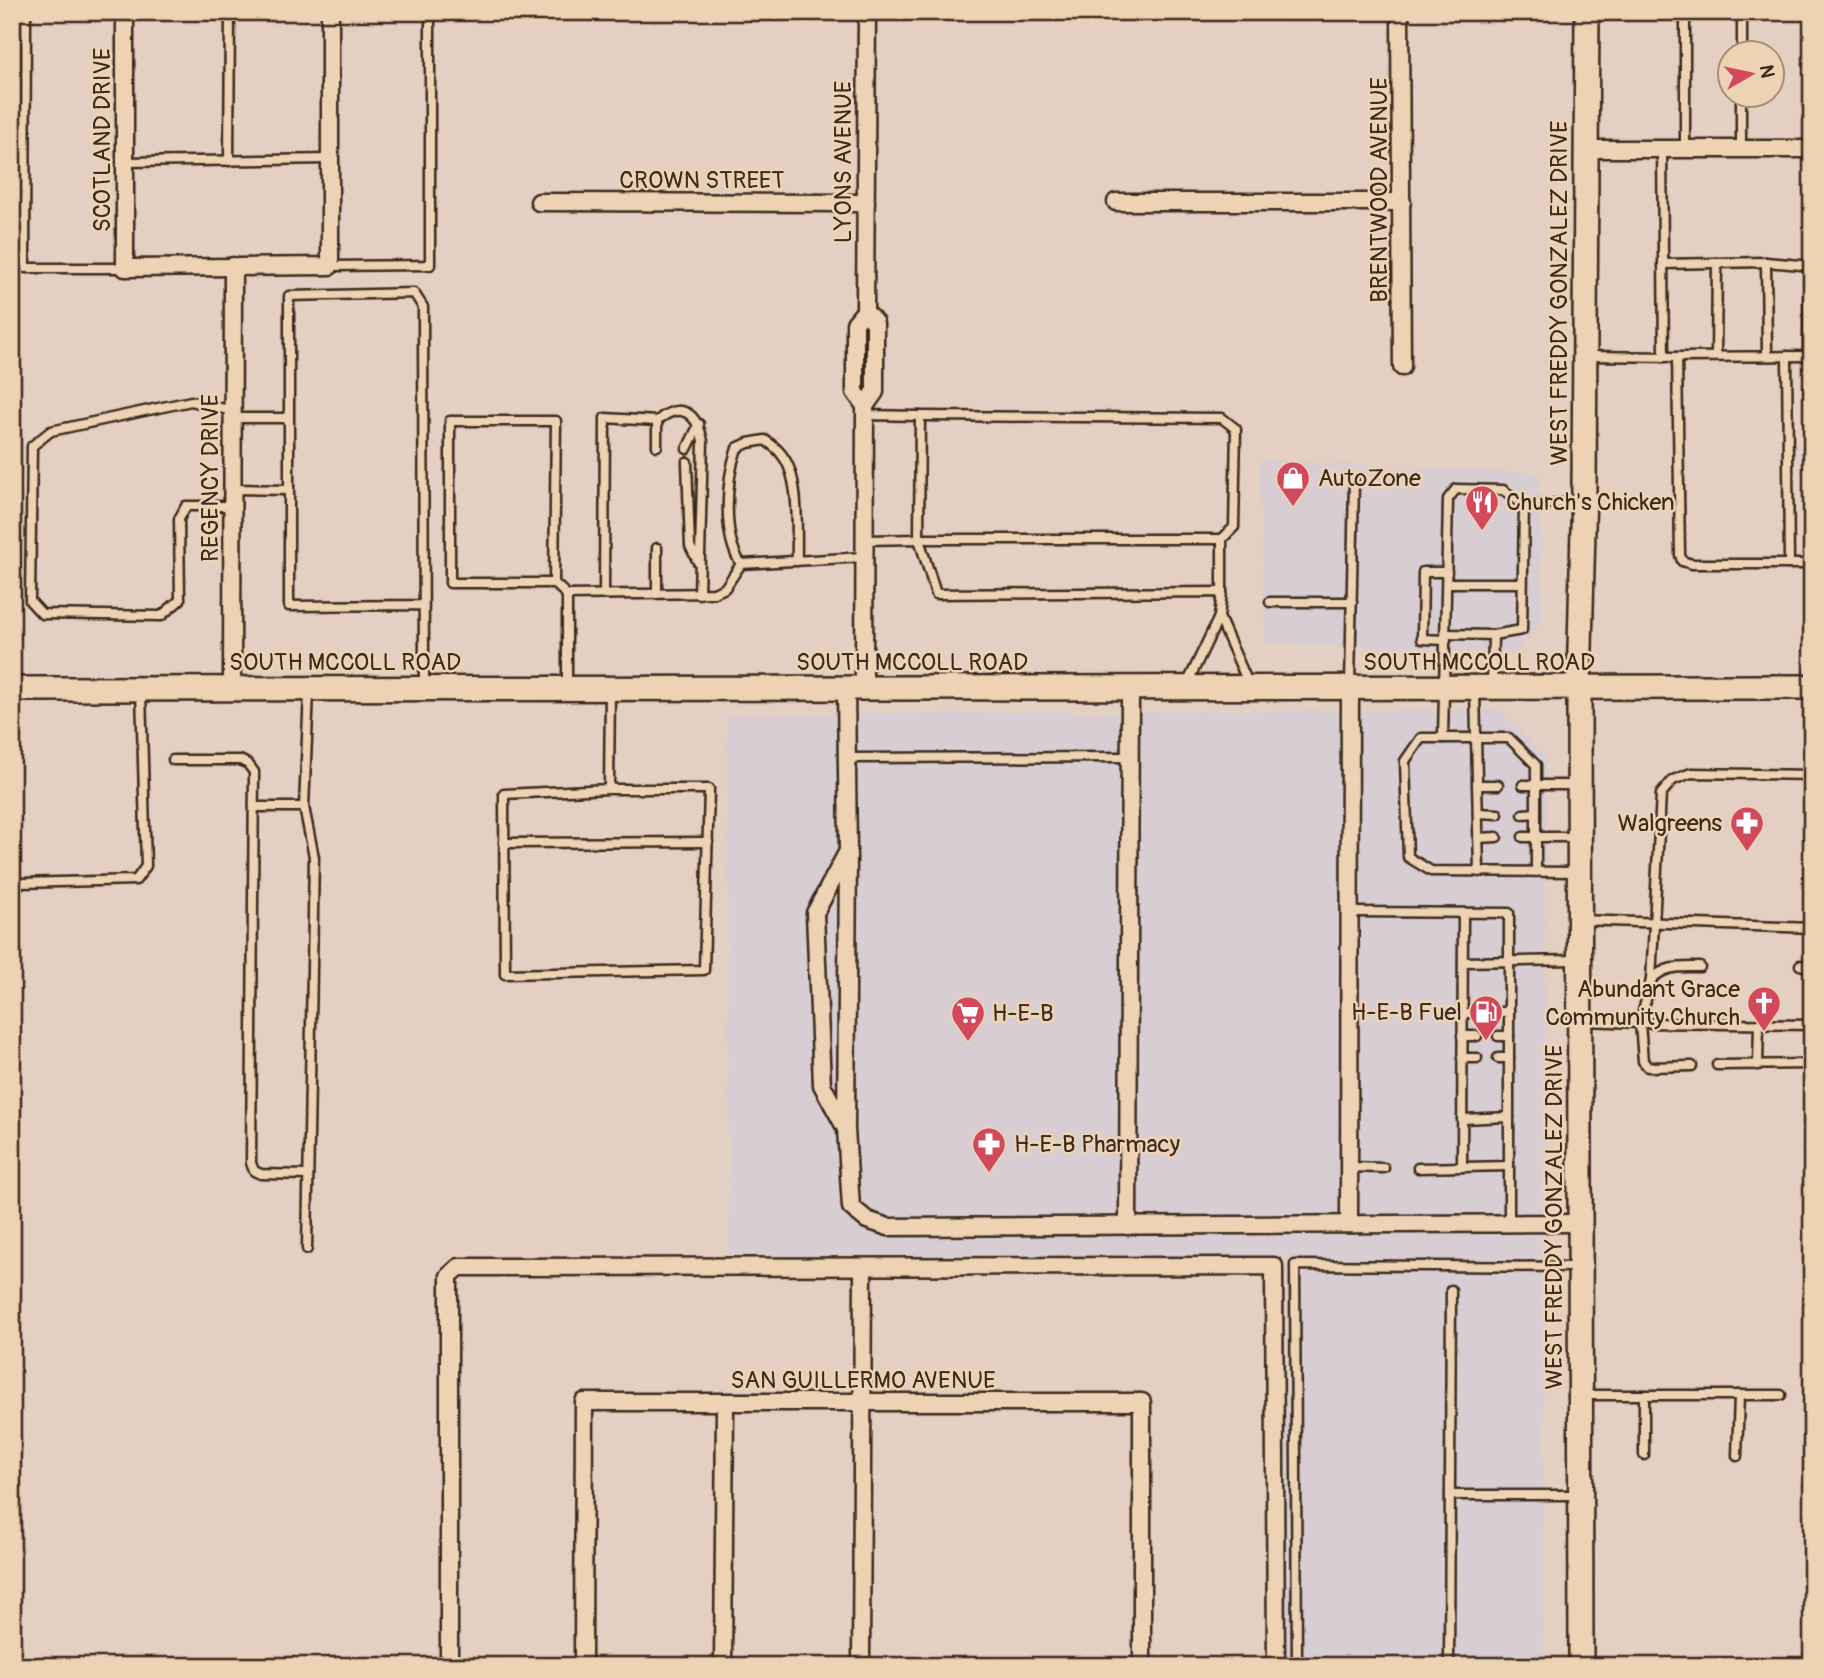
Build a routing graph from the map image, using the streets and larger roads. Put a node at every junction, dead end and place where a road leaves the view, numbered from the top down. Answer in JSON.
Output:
{"nodes":[{"id":1,"x":125,"y":12,"type":"edge"},
{"id":2,"x":330,"y":12,"type":"edge"},
{"id":3,"x":867,"y":12,"type":"edge"},
{"id":4,"x":1401,"y":12,"type":"edge"},
{"id":5,"x":1587,"y":12,"type":"edge"},
{"id":6,"x":1586,"y":149,"type":"junction"},
{"id":7,"x":1812,"y":149,"type":"edge"},
{"id":8,"x":539,"y":202,"type":"dead end"},
{"id":9,"x":1116,"y":202,"type":"dead end"},
{"id":10,"x":1402,"y":202,"type":"junction"},
{"id":11,"x":866,"y":203,"type":"junction"},
{"id":12,"x":233,"y":267,"type":"junction"},
{"id":13,"x":1402,"y":367,"type":"dead end"},
{"id":14,"x":1812,"y":687,"type":"edge"},
{"id":15,"x":855,"y":688,"type":"junction"},
{"id":16,"x":1130,"y":688,"type":"junction"},
{"id":17,"x":1350,"y":688,"type":"junction"},
{"id":18,"x":1579,"y":688,"type":"junction"},
{"id":19,"x":12,"y":689,"type":"edge"},
{"id":20,"x":232,"y":689,"type":"junction"},
{"id":21,"x":848,"y":851,"type":"junction"},
{"id":22,"x":846,"y":1129,"type":"junction"},
{"id":23,"x":1580,"y":1223,"type":"junction"},
{"id":24,"x":1349,"y":1224,"type":"junction"},
{"id":25,"x":1128,"y":1226,"type":"junction"},
{"id":26,"x":863,"y":1267,"type":"junction"},
{"id":27,"x":725,"y":1403,"type":"junction"},
{"id":28,"x":862,"y":1403,"type":"junction"},
{"id":29,"x":449,"y":1666,"type":"edge"},
{"id":30,"x":583,"y":1666,"type":"edge"},
{"id":31,"x":723,"y":1666,"type":"edge"},
{"id":32,"x":861,"y":1666,"type":"edge"},
{"id":33,"x":1142,"y":1666,"type":"edge"},
{"id":34,"x":1276,"y":1666,"type":"edge"},
{"id":35,"x":1581,"y":1666,"type":"edge"}],
"edges":[{"from":1,"to":12,"type":"street","name":"SCOTLAND DRIVE"},
{"from":2,"to":12,"type":"street"},
{"from":3,"to":11,"type":"street","name":"LYONS AVENUE"},
{"from":4,"to":10,"type":"street","name":"BRENTWOOD AVENUE"},
{"from":5,"to":6,"type":"main road","name":"WEST FREDDY GONZALEZ DRIVE"},
{"from":6,"to":7,"type":"street"},
{"from":6,"to":18,"type":"main road","name":"WEST FREDDY GONZALEZ DRIVE"},
{"from":8,"to":11,"type":"street","name":"CROWN STREET"},
{"from":9,"to":10,"type":"street"},
{"from":10,"to":13,"type":"street","name":"BRENTWOOD AVENUE"},
{"from":11,"to":15,"type":"street","name":"LYONS AVENUE"},
{"from":12,"to":20,"type":"street","name":"REGENCY DRIVE"},
{"from":14,"to":18,"type":"main road","name":"SOUTH MCCOLL ROAD"},
{"from":15,"to":16,"type":"main road","name":"SOUTH MCCOLL ROAD"},
{"from":15,"to":20,"type":"main road","name":"SOUTH MCCOLL ROAD"},
{"from":15,"to":21,"type":"street","name":"LYONS AVENUE"},
{"from":16,"to":17,"type":"main road","name":"SOUTH MCCOLL ROAD"},
{"from":16,"to":25,"type":"street"},
{"from":17,"to":18,"type":"main road","name":"SOUTH MCCOLL ROAD"},
{"from":17,"to":24,"type":"street"},
{"from":18,"to":23,"type":"main road","name":"WEST FREDDY GONZALEZ DRIVE"},
{"from":19,"to":20,"type":"main road","name":"SOUTH MCCOLL ROAD"},
{"from":21,"to":22,"type":"street","name":"LYONS AVENUE"},
{"from":21,"to":22,"type":"street"},
{"from":22,"to":25,"type":"street","name":"LYONS AVENUE"},
{"from":23,"to":24,"type":"street","name":"LYONS AVENUE"},
{"from":23,"to":35,"type":"main road","name":"WEST FREDDY GONZALEZ DRIVE"},
{"from":24,"to":25,"type":"street","name":"LYONS AVENUE"},
{"from":26,"to":28,"type":"street"},
{"from":26,"to":29,"type":"street"},
{"from":26,"to":34,"type":"street"},
{"from":27,"to":28,"type":"street","name":"SAN GUILLERMO AVENUE"},
{"from":27,"to":30,"type":"street","name":"SAN GUILLERMO AVENUE"},
{"from":27,"to":31,"type":"street"},
{"from":28,"to":32,"type":"street"},
{"from":28,"to":33,"type":"street","name":"SAN GUILLERMO AVENUE"}]}
